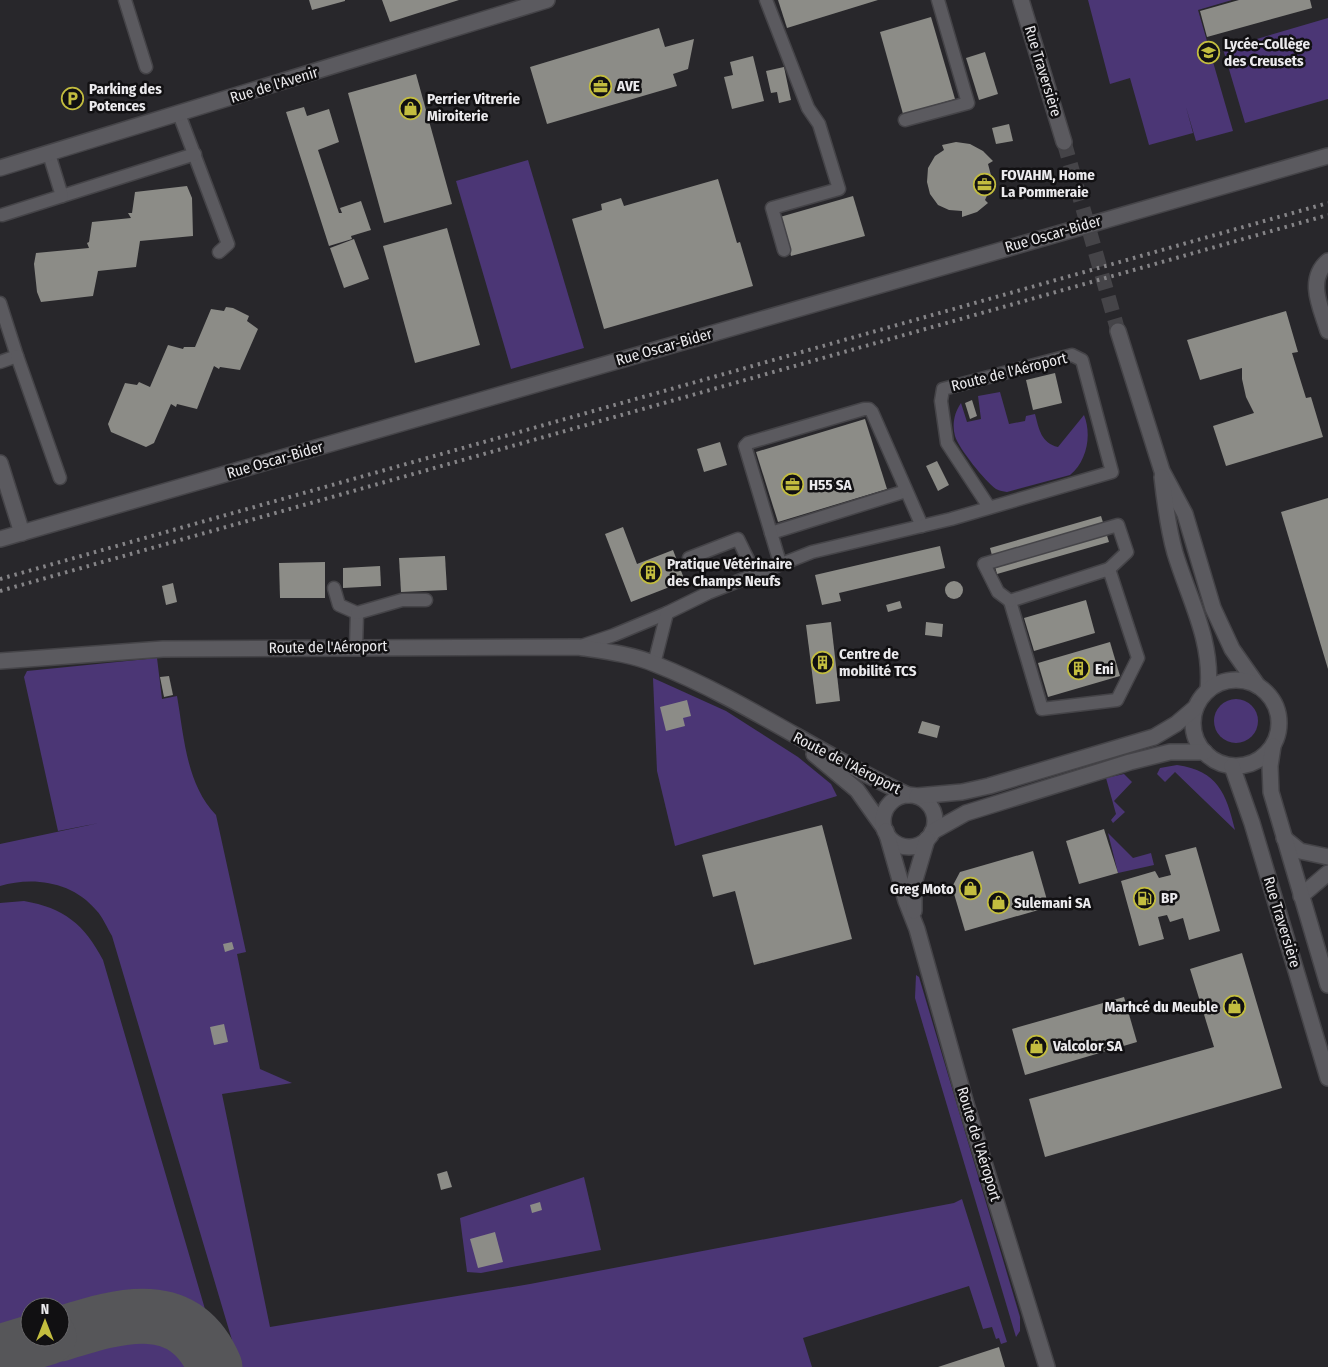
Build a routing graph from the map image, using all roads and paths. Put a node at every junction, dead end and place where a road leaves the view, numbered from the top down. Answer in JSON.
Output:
{"nodes":[{"id":1,"x":125,"y":0,"type":"edge"},
{"id":2,"x":547,"y":0,"type":"edge"},
{"id":3,"x":766,"y":0,"type":"edge"},
{"id":4,"x":938,"y":0,"type":"edge"},
{"id":5,"x":1021,"y":0,"type":"edge"},
{"id":6,"x":146,"y":67,"type":"dead end"},
{"id":7,"x":179,"y":114,"type":"junction"},
{"id":8,"x":905,"y":120,"type":"dead end"},
{"id":9,"x":1064,"y":142,"type":"tunnel mouth"},
{"id":10,"x":49,"y":154,"type":"junction"},
{"id":11,"x":195,"y":154,"type":"junction"},
{"id":12,"x":1328,"y":156,"type":"edge"},
{"id":13,"x":0,"y":168,"type":"edge"},
{"id":14,"x":62,"y":196,"type":"junction"},
{"id":15,"x":2,"y":216,"type":"dead end"},
{"id":16,"x":784,"y":250,"type":"dead end"},
{"id":17,"x":219,"y":252,"type":"dead end"},
{"id":18,"x":1328,"y":261,"type":"edge"},
{"id":19,"x":0,"y":303,"type":"edge"},
{"id":20,"x":1118,"y":331,"type":"tunnel mouth"},
{"id":21,"x":1328,"y":331,"type":"edge"},
{"id":22,"x":17,"y":356,"type":"junction"},
{"id":23,"x":0,"y":362,"type":"edge"},
{"id":24,"x":0,"y":462,"type":"edge"},
{"id":25,"x":1162,"y":471,"type":"junction"},
{"id":26,"x":60,"y":478,"type":"dead end"},
{"id":27,"x":906,"y":491,"type":"junction"},
{"id":28,"x":989,"y":507,"type":"junction"},
{"id":29,"x":922,"y":526,"type":"junction"},
{"id":30,"x":22,"y":533,"type":"junction"},
{"id":31,"x":772,"y":533,"type":"junction"},
{"id":32,"x":0,"y":539,"type":"edge"},
{"id":33,"x":689,"y":558,"type":"dead end"},
{"id":34,"x":780,"y":563,"type":"junction"},
{"id":35,"x":1110,"y":569,"type":"junction"},
{"id":36,"x":755,"y":574,"type":"junction"},
{"id":37,"x":334,"y":588,"type":"dead end"},
{"id":38,"x":426,"y":600,"type":"dead end"},
{"id":39,"x":1010,"y":601,"type":"junction"},
{"id":40,"x":357,"y":613,"type":"junction"},
{"id":41,"x":667,"y":613,"type":"junction"},
{"id":42,"x":356,"y":647,"type":"junction"},
{"id":43,"x":578,"y":647,"type":"junction"},
{"id":44,"x":0,"y":660,"type":"edge"},
{"id":45,"x":654,"y":664,"type":"junction"},
{"id":46,"x":1258,"y":686,"type":"junction"},
{"id":47,"x":1208,"y":690,"type":"junction"},
{"id":48,"x":1196,"y":706,"type":"junction"},
{"id":49,"x":785,"y":731,"type":"junction"},
{"id":50,"x":1273,"y":746,"type":"junction"},
{"id":51,"x":1205,"y":752,"type":"junction"},
{"id":52,"x":1232,"y":766,"type":"junction"},
{"id":53,"x":913,"y":796,"type":"junction"},
{"id":54,"x":885,"y":830,"type":"junction"},
{"id":55,"x":930,"y":836,"type":"junction"},
{"id":56,"x":1284,"y":838,"type":"junction"},
{"id":57,"x":1328,"y":857,"type":"edge"},
{"id":58,"x":1328,"y":873,"type":"edge"},
{"id":59,"x":1301,"y":896,"type":"junction"},
{"id":60,"x":914,"y":920,"type":"junction"},
{"id":61,"x":1328,"y":985,"type":"edge"},
{"id":62,"x":1328,"y":1078,"type":"edge"},
{"id":63,"x":1047,"y":1367,"type":"edge"}],
"edges":[{"from":1,"to":6,"type":"lane"},
{"from":2,"to":7,"type":"street","name":"Rue de l'Avenir"},
{"from":3,"to":16,"type":"lane"},
{"from":4,"to":8,"type":"lane"},
{"from":5,"to":9,"type":"street","name":"Rue Traversière"},
{"from":7,"to":10,"type":"street","name":"Rue de l'Avenir"},
{"from":7,"to":11,"type":"lane"},
{"from":10,"to":13,"type":"street","name":"Rue de l'Avenir"},
{"from":10,"to":14,"type":"lane"},
{"from":11,"to":14,"type":"lane"},
{"from":11,"to":17,"type":"lane"},
{"from":12,"to":30,"type":"street","name":"Rue Oscar-Bider"},
{"from":14,"to":15,"type":"lane"},
{"from":18,"to":21,"type":"street"},
{"from":19,"to":22,"type":"lane"},
{"from":20,"to":25,"type":"street"},
{"from":22,"to":23,"type":"lane"},
{"from":22,"to":26,"type":"lane"},
{"from":24,"to":30,"type":"street"},
{"from":25,"to":46,"type":"street"},
{"from":25,"to":47,"type":"street"},
{"from":27,"to":29,"type":"lane"},
{"from":27,"to":31,"type":"lane"},
{"from":27,"to":31,"type":"lane"},
{"from":28,"to":28,"type":"lane","name":"Route de l'Aéroport"},
{"from":28,"to":29,"type":"lane","name":"Route de l'Aéroport"},
{"from":29,"to":34,"type":"lane","name":"Route de l'Aéroport"},
{"from":30,"to":32,"type":"street","name":"Rue Oscar-Bider"},
{"from":31,"to":34,"type":"lane"},
{"from":33,"to":36,"type":"lane"},
{"from":34,"to":36,"type":"lane","name":"Route de l'Aéroport"},
{"from":35,"to":39,"type":"lane"},
{"from":35,"to":39,"type":"lane"},
{"from":35,"to":39,"type":"lane"},
{"from":36,"to":41,"type":"lane","name":"Route de l'Aéroport"},
{"from":37,"to":40,"type":"lane"},
{"from":38,"to":40,"type":"lane"},
{"from":40,"to":42,"type":"lane"},
{"from":41,"to":43,"type":"lane","name":"Route de l'Aéroport"},
{"from":41,"to":45,"type":"lane"},
{"from":42,"to":43,"type":"street","name":"Route de l'Aéroport"},
{"from":42,"to":44,"type":"street","name":"Route de l'Aéroport"},
{"from":43,"to":45,"type":"street","name":"Route de l'Aéroport"},
{"from":45,"to":49,"type":"street","name":"Route de l'Aéroport"},
{"from":46,"to":47,"type":"street"},
{"from":46,"to":50,"type":"street"},
{"from":47,"to":48,"type":"street"},
{"from":48,"to":51,"type":"street"},
{"from":48,"to":53,"type":"street","name":"Route de l'Aéroport"},
{"from":49,"to":53,"type":"street","name":"Route de l'Aéroport"},
{"from":49,"to":54,"type":"street","name":"Route de l'Aéroport"},
{"from":50,"to":52,"type":"street"},
{"from":50,"to":56,"type":"street","name":"Rue Traversière"},
{"from":51,"to":52,"type":"street"},
{"from":51,"to":55,"type":"street"},
{"from":52,"to":62,"type":"street","name":"Rue Traversière"},
{"from":53,"to":54,"type":"street"},
{"from":53,"to":55,"type":"street"},
{"from":54,"to":55,"type":"street"},
{"from":54,"to":60,"type":"street","name":"Route de l'Aéroport"},
{"from":55,"to":60,"type":"street","name":"Route de l'Aéroport"},
{"from":56,"to":57,"type":"street"},
{"from":56,"to":59,"type":"street","name":"Rue Traversière"},
{"from":58,"to":59,"type":"street"},
{"from":59,"to":61,"type":"street","name":"Rue Traversière"},
{"from":60,"to":63,"type":"street","name":"Route de l'Aéroport"}]}
